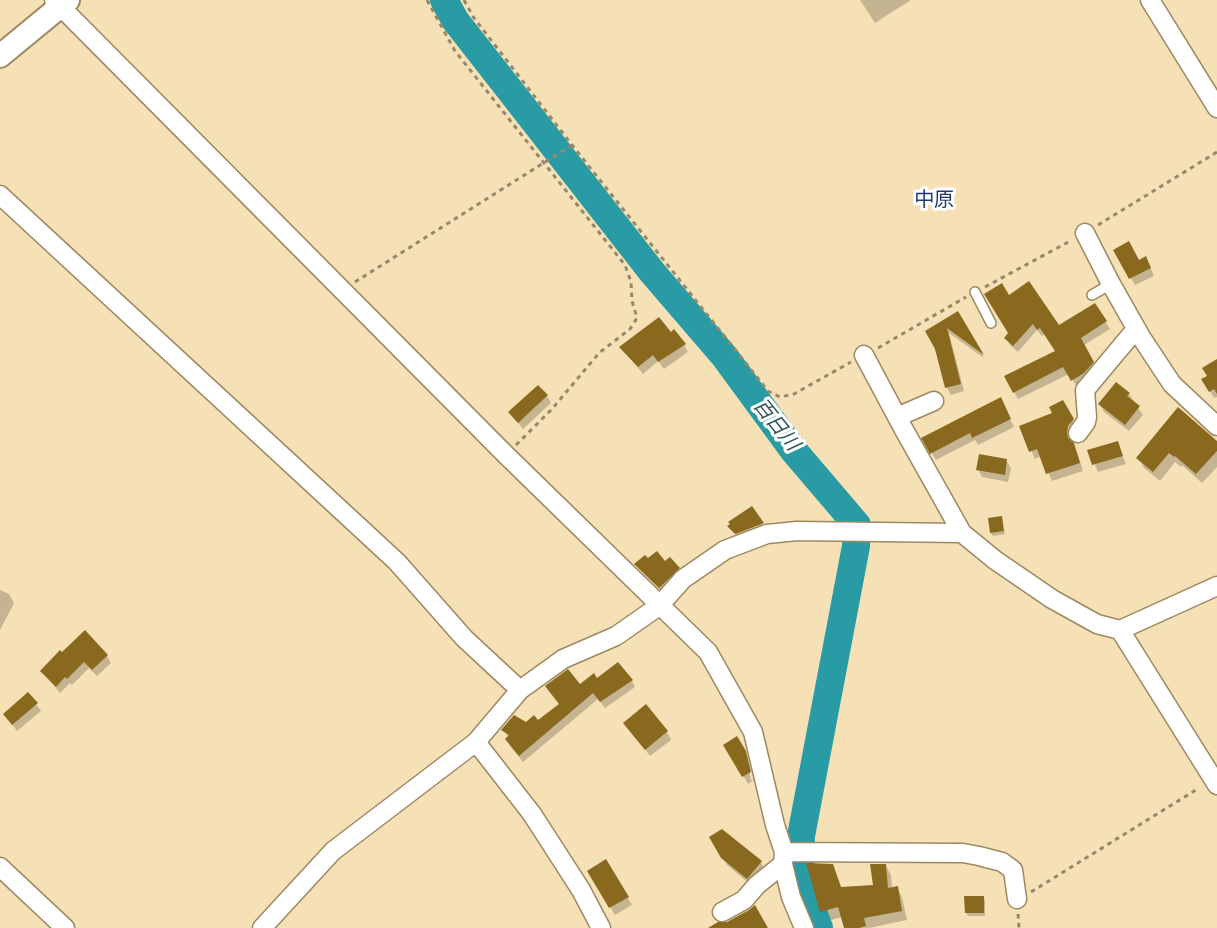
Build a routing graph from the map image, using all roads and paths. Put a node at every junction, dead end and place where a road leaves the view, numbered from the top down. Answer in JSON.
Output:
{"nodes":[{"id":1,"x":427,"y":0,"type":"edge"},
{"id":2,"x":464,"y":0,"type":"edge"},
{"id":3,"x":1150,"y":0,"type":"edge"},
{"id":4,"x":60,"y":2,"type":"edge"},
{"id":5,"x":0,"y":56,"type":"edge"},
{"id":6,"x":1217,"y":108,"type":"edge"},
{"id":7,"x":572,"y":145,"type":"junction"},
{"id":8,"x":1217,"y":152,"type":"edge"},
{"id":9,"x":543,"y":162,"type":"junction"},
{"id":10,"x":0,"y":195,"type":"edge"},
{"id":11,"x":1085,"y":233,"type":"junction"},
{"id":12,"x":1111,"y":284,"type":"junction"},
{"id":13,"x":341,"y":291,"type":"junction"},
{"id":14,"x":975,"y":292,"type":"junction"},
{"id":15,"x":1092,"y":295,"type":"dead end"},
{"id":16,"x":991,"y":323,"type":"dead end"},
{"id":17,"x":1136,"y":329,"type":"junction"},
{"id":18,"x":864,"y":355,"type":"junction"},
{"id":19,"x":934,"y":401,"type":"dead end"},
{"id":20,"x":897,"y":417,"type":"junction"},
{"id":21,"x":1217,"y":426,"type":"edge"},
{"id":22,"x":1078,"y":433,"type":"dead end"},
{"id":23,"x":506,"y":455,"type":"junction"},
{"id":24,"x":962,"y":533,"type":"junction"},
{"id":25,"x":1217,"y":586,"type":"edge"},
{"id":26,"x":659,"y":606,"type":"junction"},
{"id":27,"x":1120,"y":630,"type":"junction"},
{"id":28,"x":520,"y":690,"type":"junction"},
{"id":29,"x":476,"y":742,"type":"junction"},
{"id":30,"x":1216,"y":780,"type":"edge"},
{"id":31,"x":793,"y":854,"type":"junction"},
{"id":32,"x":0,"y":867,"type":"edge"},
{"id":33,"x":1017,"y":899,"type":"junction"},
{"id":34,"x":722,"y":912,"type":"dead end"},
{"id":35,"x":65,"y":928,"type":"edge"},
{"id":36,"x":262,"y":928,"type":"edge"},
{"id":37,"x":601,"y":928,"type":"edge"},
{"id":38,"x":804,"y":928,"type":"edge"},
{"id":39,"x":1019,"y":928,"type":"edge"}],
"edges":[{"from":1,"to":9,"type":"path"},
{"from":2,"to":7,"type":"path"},
{"from":3,"to":6,"type":"street"},
{"from":4,"to":5,"type":"street"},
{"from":4,"to":13,"type":"street"},
{"from":7,"to":9,"type":"path"},
{"from":7,"to":18,"type":"path"},
{"from":8,"to":11,"type":"path"},
{"from":9,"to":13,"type":"path"},
{"from":9,"to":23,"type":"path"},
{"from":10,"to":28,"type":"street"},
{"from":11,"to":12,"type":"street"},
{"from":11,"to":14,"type":"path"},
{"from":12,"to":15,"type":"lane"},
{"from":12,"to":17,"type":"street"},
{"from":13,"to":23,"type":"street"},
{"from":14,"to":16,"type":"lane"},
{"from":14,"to":18,"type":"path"},
{"from":17,"to":21,"type":"street"},
{"from":17,"to":22,"type":"street"},
{"from":18,"to":20,"type":"street"},
{"from":19,"to":20,"type":"street"},
{"from":20,"to":24,"type":"street"},
{"from":23,"to":26,"type":"street"},
{"from":24,"to":26,"type":"street"},
{"from":24,"to":27,"type":"street"},
{"from":25,"to":27,"type":"street"},
{"from":26,"to":28,"type":"street"},
{"from":26,"to":31,"type":"street"},
{"from":27,"to":30,"type":"street"},
{"from":28,"to":29,"type":"street"},
{"from":29,"to":36,"type":"street"},
{"from":29,"to":37,"type":"street"},
{"from":30,"to":33,"type":"path"},
{"from":31,"to":33,"type":"street"},
{"from":31,"to":34,"type":"street"},
{"from":31,"to":38,"type":"street"},
{"from":32,"to":35,"type":"street"},
{"from":33,"to":39,"type":"path"}]}
